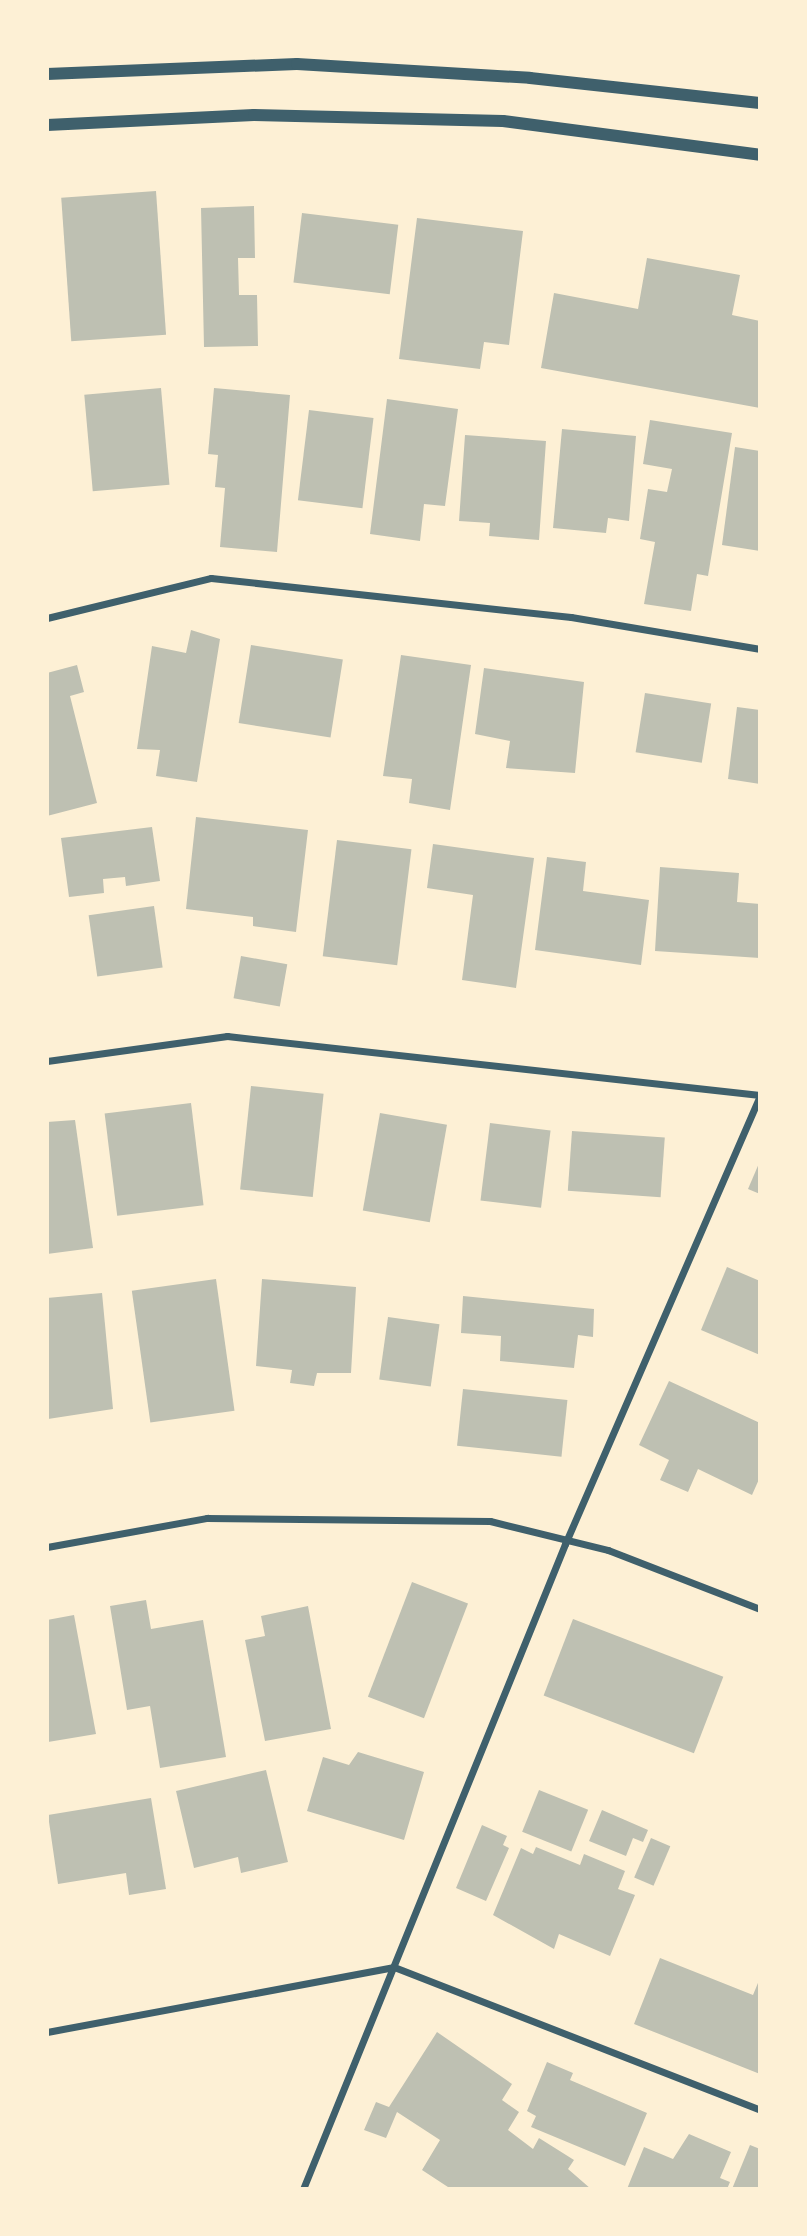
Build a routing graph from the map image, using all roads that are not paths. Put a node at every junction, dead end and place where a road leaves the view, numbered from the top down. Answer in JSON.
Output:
{"nodes":[{"id":1,"x":47,"y":74,"type":"edge"},
{"id":2,"x":760,"y":103,"type":"edge"},
{"id":3,"x":47,"y":125,"type":"edge"},
{"id":4,"x":760,"y":155,"type":"edge"},
{"id":5,"x":47,"y":618,"type":"edge"},
{"id":6,"x":760,"y":649,"type":"edge"},
{"id":7,"x":47,"y":1060,"type":"edge"},
{"id":8,"x":760,"y":1095,"type":"edge"},
{"id":9,"x":565,"y":1545,"type":"junction"},
{"id":10,"x":47,"y":1547,"type":"edge"},
{"id":11,"x":760,"y":1609,"type":"edge"},
{"id":12,"x":394,"y":1967,"type":"junction"},
{"id":13,"x":47,"y":2032,"type":"edge"},
{"id":14,"x":760,"y":2110,"type":"edge"},
{"id":15,"x":303,"y":2189,"type":"edge"}],
"edges":[{"from":1,"to":2,"type":"street"},
{"from":3,"to":4,"type":"street"},
{"from":5,"to":6,"type":"street"},
{"from":7,"to":8,"type":"street"},
{"from":8,"to":9,"type":"street"},
{"from":9,"to":10,"type":"street"},
{"from":9,"to":11,"type":"street"},
{"from":9,"to":12,"type":"street"},
{"from":12,"to":13,"type":"street"},
{"from":12,"to":14,"type":"street"},
{"from":12,"to":15,"type":"street"}]}
